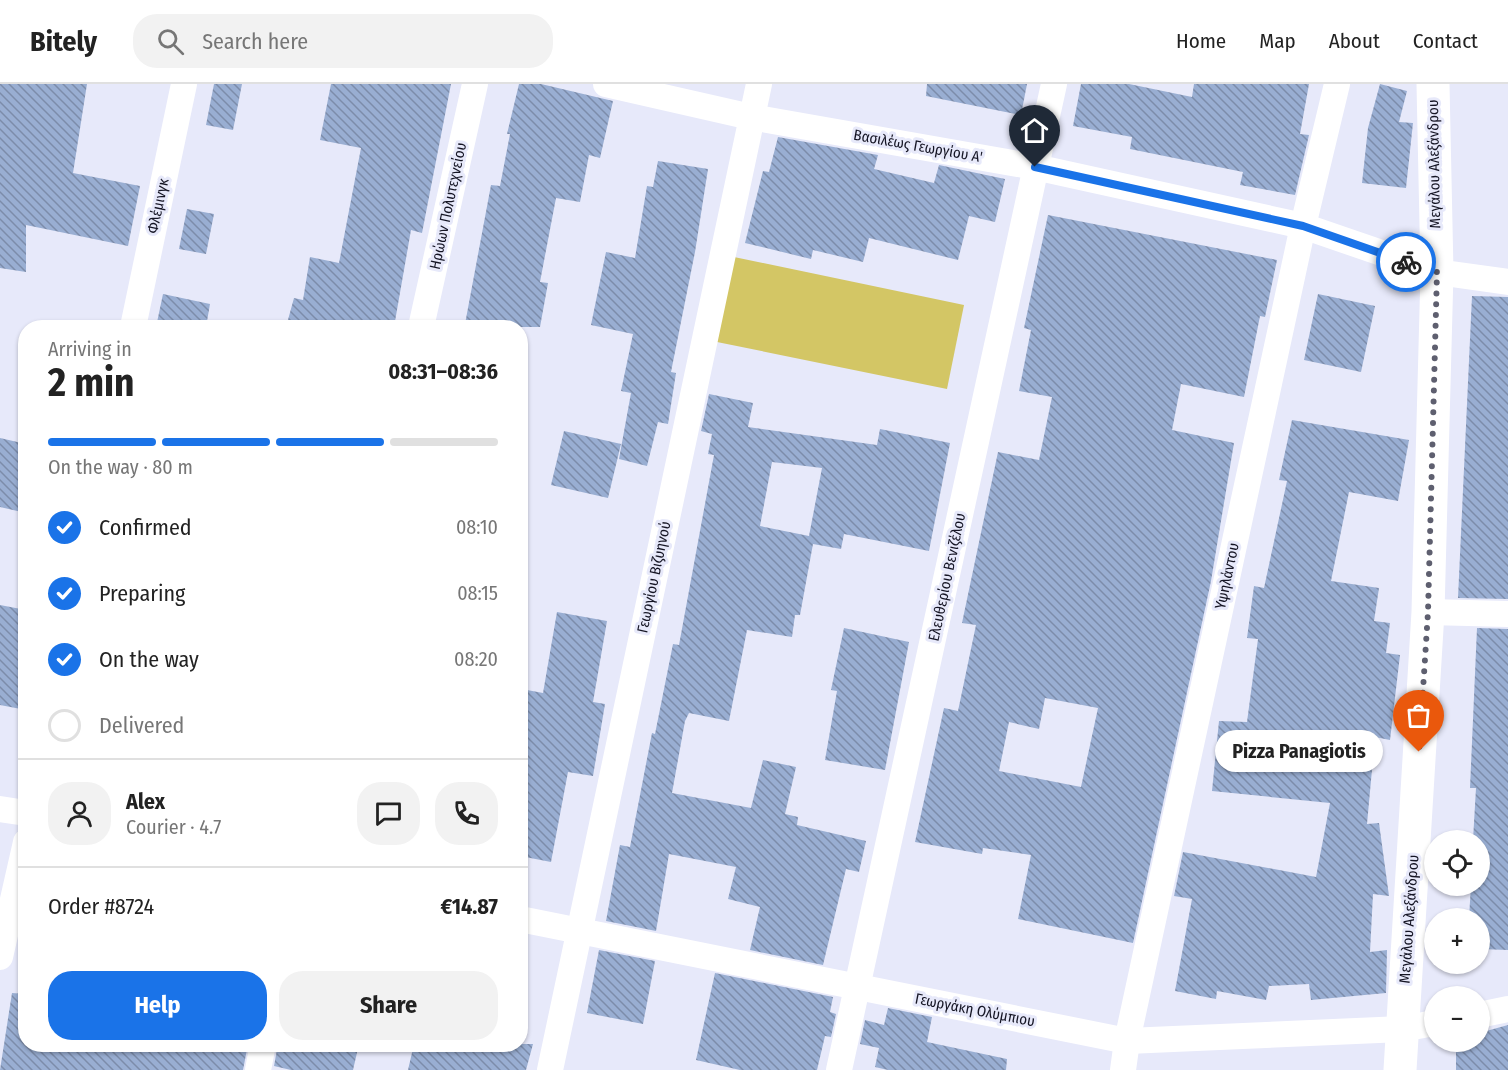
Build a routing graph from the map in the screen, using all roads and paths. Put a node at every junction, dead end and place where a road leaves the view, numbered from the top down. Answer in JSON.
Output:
{"nodes":[{"id":1,"x":184,"y":84,"type":"edge"},
{"id":2,"x":475,"y":84,"type":"edge"},
{"id":3,"x":606,"y":84,"type":"edge"},
{"id":4,"x":759,"y":84,"type":"edge"},
{"id":5,"x":1054,"y":84,"type":"edge"},
{"id":6,"x":1337,"y":84,"type":"edge"},
{"id":7,"x":1432,"y":84,"type":"edge"},
{"id":8,"x":752,"y":117,"type":"junction"},
{"id":9,"x":1035,"y":167,"type":"junction"},
{"id":10,"x":1303,"y":226,"type":"junction"},
{"id":11,"x":1437,"y":272,"type":"junction"},
{"id":12,"x":1508,"y":282,"type":"edge"},
{"id":13,"x":134,"y":320,"type":"edge"},
{"id":14,"x":423,"y":320,"type":"edge"},
{"id":15,"x":1428,"y":612,"type":"junction"},
{"id":16,"x":1508,"y":614,"type":"edge"},
{"id":17,"x":0,"y":809,"type":"edge"},
{"id":18,"x":18,"y":812,"type":"edge"},
{"id":19,"x":18,"y":877,"type":"edge"},
{"id":20,"x":528,"y":921,"type":"edge"},
{"id":21,"x":579,"y":932,"type":"junction"},
{"id":22,"x":0,"y":957,"type":"edge"},
{"id":23,"x":858,"y":987,"type":"junction"},
{"id":24,"x":1508,"y":1009,"type":"edge"},
{"id":25,"x":1490,"y":1013,"type":"edge"},
{"id":26,"x":1424,"y":1025,"type":"edge"},
{"id":27,"x":1402,"y":1029,"type":"junction"},
{"id":28,"x":1127,"y":1041,"type":"junction"},
{"id":29,"x":261,"y":1052,"type":"edge"},
{"id":30,"x":258,"y":1070,"type":"edge"},
{"id":31,"x":550,"y":1070,"type":"edge"},
{"id":32,"x":839,"y":1070,"type":"edge"},
{"id":33,"x":1123,"y":1070,"type":"edge"},
{"id":34,"x":1400,"y":1070,"type":"edge"}],
"edges":[{"from":1,"to":13,"type":"street","name":"Φλέμινγκ"},
{"from":2,"to":14,"type":"street","name":"Ηρώων Πολυτεχνείου"},
{"from":3,"to":8,"type":"street","name":"Βασιλέως Γεωργίου Α'"},
{"from":4,"to":8,"type":"street","name":"Γεωργίου Βιζυηνού"},
{"from":5,"to":9,"type":"street","name":"Ελευθερίου Βενιζέλου"},
{"from":6,"to":10,"type":"street","name":"Υψηλάντου"},
{"from":7,"to":11,"type":"street","name":"Μεγάλου Αλεξάνδρου"},
{"from":8,"to":9,"type":"street","name":"Βασιλέως Γεωργίου Α'"},
{"from":8,"to":21,"type":"street","name":"Γεωργίου Βιζυηνού"},
{"from":9,"to":10,"type":"street","name":"Βασιλέως Γεωργίου Α'"},
{"from":9,"to":23,"type":"street","name":"Ελευθερίου Βενιζέλου"},
{"from":10,"to":11,"type":"street","name":"Βασιλέως Γεωργίου Α'"},
{"from":10,"to":28,"type":"street","name":"Υψηλάντου"},
{"from":11,"to":12,"type":"street","name":"Βασιλέως Γεωργίου Α'"},
{"from":11,"to":15,"type":"street","name":"Μεγάλου Αλεξάνδρου"},
{"from":15,"to":16,"type":"street"},
{"from":15,"to":27,"type":"street","name":"Μεγάλου Αλεξάνδρου"},
{"from":17,"to":18,"type":"street"},
{"from":19,"to":22,"type":"street"},
{"from":20,"to":21,"type":"street","name":"Γεωργάκη Ολύμπιου"},
{"from":21,"to":23,"type":"street","name":"Γεωργάκη Ολύμπιου"},
{"from":21,"to":31,"type":"street","name":"Γεωργίου Βιζυηνού"},
{"from":23,"to":28,"type":"street","name":"Γεωργάκη Ολύμπιου"},
{"from":23,"to":32,"type":"street","name":"Ελευθερίου Βενιζέλου"},
{"from":24,"to":25,"type":"street"},
{"from":26,"to":27,"type":"street","name":"Γεωργάκη Ολύμπιου"},
{"from":27,"to":28,"type":"street","name":"Γεωργάκη Ολύμπιου"},
{"from":27,"to":34,"type":"street","name":"Μεγάλου Αλεξάνδρου"},
{"from":28,"to":33,"type":"street","name":"Υψηλάντου"},
{"from":29,"to":30,"type":"street"}]}
